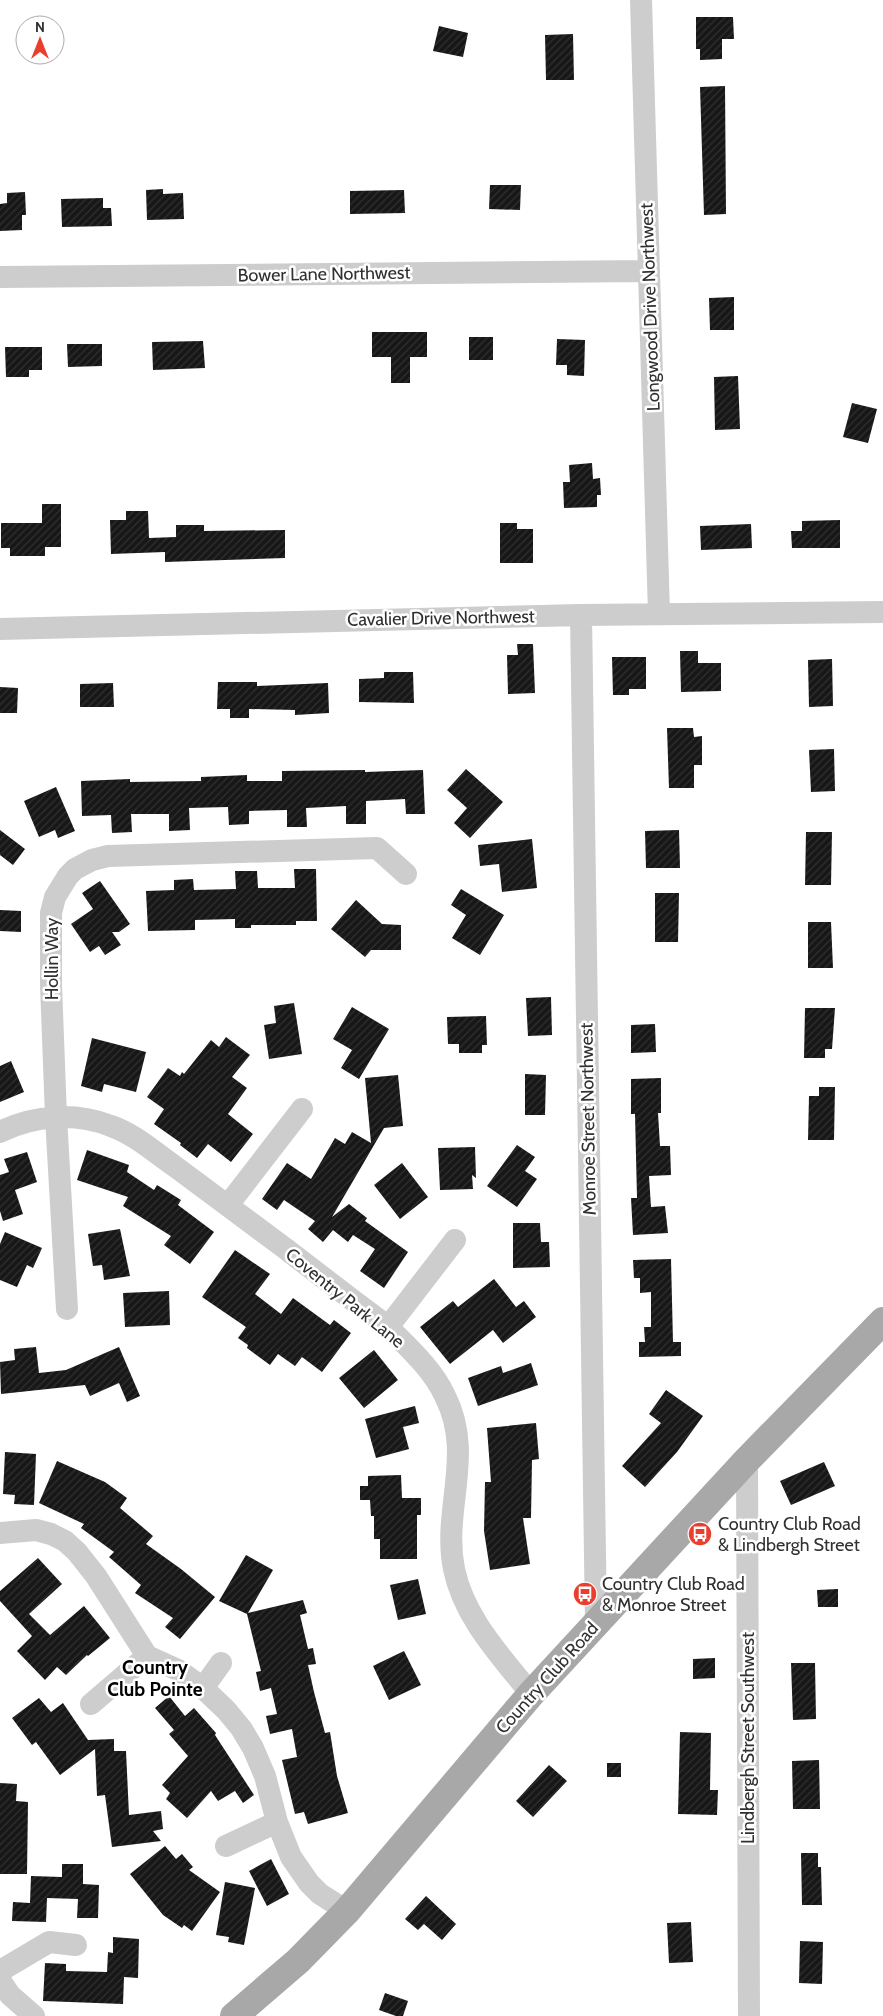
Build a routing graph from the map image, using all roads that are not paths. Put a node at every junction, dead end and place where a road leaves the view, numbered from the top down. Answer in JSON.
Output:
{"nodes":[{"id":1,"x":641,"y":0,"type":"edge"},
{"id":2,"x":648,"y":270,"type":"junction"},
{"id":3,"x":0,"y":277,"type":"edge"},
{"id":4,"x":883,"y":612,"type":"edge"},
{"id":5,"x":659,"y":614,"type":"junction"},
{"id":6,"x":581,"y":615,"type":"junction"},
{"id":7,"x":0,"y":629,"type":"edge"},
{"id":8,"x":406,"y":874,"type":"dead end"},
{"id":9,"x":302,"y":1108,"type":"dead end"},
{"id":10,"x":56,"y":1117,"type":"junction"},
{"id":11,"x":0,"y":1132,"type":"edge"},
{"id":12,"x":228,"y":1205,"type":"junction"},
{"id":13,"x":455,"y":1240,"type":"dead end"},
{"id":14,"x":67,"y":1309,"type":"dead end"},
{"id":15,"x":883,"y":1321,"type":"edge"},
{"id":16,"x":388,"y":1327,"type":"junction"},
{"id":17,"x":747,"y":1460,"type":"junction"},
{"id":18,"x":0,"y":1533,"type":"edge"},
{"id":19,"x":596,"y":1623,"type":"junction"},
{"id":20,"x":147,"y":1656,"type":"junction"},
{"id":21,"x":221,"y":1663,"type":"dead end"},
{"id":22,"x":203,"y":1688,"type":"junction"},
{"id":23,"x":531,"y":1694,"type":"junction"},
{"id":24,"x":91,"y":1704,"type":"dead end"},
{"id":25,"x":276,"y":1822,"type":"junction"},
{"id":26,"x":226,"y":1846,"type":"dead end"},
{"id":27,"x":346,"y":1911,"type":"junction"},
{"id":28,"x":76,"y":1944,"type":"dead end"},
{"id":29,"x":0,"y":1972,"type":"edge"},
{"id":30,"x":0,"y":1980,"type":"edge"},
{"id":31,"x":34,"y":2016,"type":"edge"},
{"id":32,"x":234,"y":2016,"type":"edge"},
{"id":33,"x":749,"y":2016,"type":"edge"}],
"edges":[{"from":1,"to":2,"type":"street","name":"Longwood Drive Northwest"},
{"from":2,"to":3,"type":"street","name":"Bower Lane Northwest"},
{"from":2,"to":5,"type":"street","name":"Longwood Drive Northwest"},
{"from":4,"to":5,"type":"street","name":"Cavalier Drive Northwest"},
{"from":5,"to":6,"type":"street","name":"Cavalier Drive Northwest"},
{"from":6,"to":7,"type":"street","name":"Cavalier Drive Northwest"},
{"from":6,"to":19,"type":"street","name":"Monroe Street Northwest"},
{"from":8,"to":10,"type":"street","name":"Hollin Way"},
{"from":9,"to":12,"type":"street"},
{"from":10,"to":11,"type":"street","name":"Coventry Park Lane"},
{"from":10,"to":12,"type":"street","name":"Coventry Park Lane"},
{"from":10,"to":14,"type":"street","name":"Hollin Way"},
{"from":12,"to":16,"type":"street","name":"Coventry Park Lane"},
{"from":13,"to":16,"type":"street"},
{"from":15,"to":17,"type":"main road","name":"Country Club Road"},
{"from":16,"to":23,"type":"street","name":"Coventry Park Lane"},
{"from":17,"to":19,"type":"main road","name":"Country Club Road"},
{"from":17,"to":33,"type":"street","name":"Lindbergh Street Southwest"},
{"from":18,"to":20,"type":"street"},
{"from":19,"to":23,"type":"main road","name":"Country Club Road"},
{"from":20,"to":22,"type":"street"},
{"from":20,"to":24,"type":"street"},
{"from":21,"to":22,"type":"street"},
{"from":22,"to":25,"type":"street"},
{"from":23,"to":27,"type":"main road","name":"Country Club Road"},
{"from":25,"to":26,"type":"street"},
{"from":25,"to":27,"type":"street"},
{"from":27,"to":32,"type":"main road","name":"Country Club Road"},
{"from":28,"to":29,"type":"street"},
{"from":30,"to":31,"type":"street"}]}
